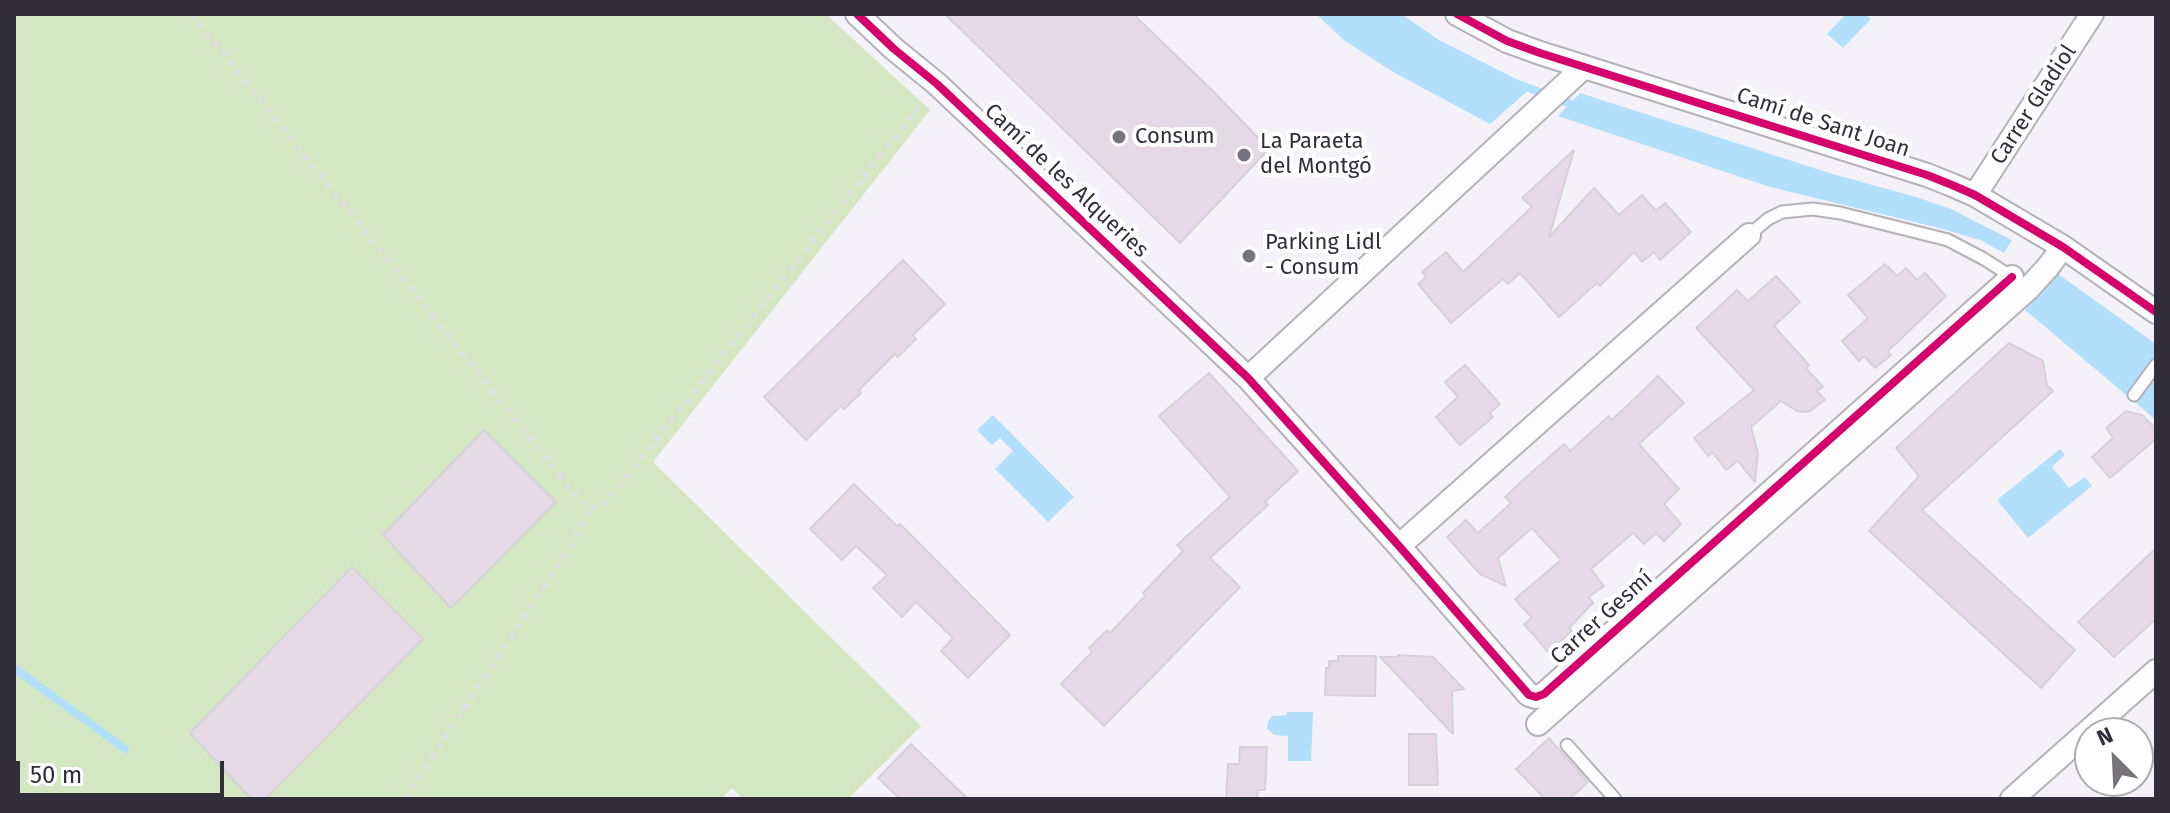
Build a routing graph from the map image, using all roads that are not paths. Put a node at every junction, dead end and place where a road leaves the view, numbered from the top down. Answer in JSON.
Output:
{"nodes":[{"id":1,"x":857,"y":14,"type":"edge"},
{"id":2,"x":1457,"y":14,"type":"edge"},
{"id":3,"x":2092,"y":14,"type":"edge"},
{"id":4,"x":1584,"y":67,"type":"junction"},
{"id":5,"x":1975,"y":195,"type":"junction"},
{"id":6,"x":1749,"y":235,"type":"joint"},
{"id":7,"x":2063,"y":247,"type":"junction"},
{"id":8,"x":2031,"y":279,"type":"junction"},
{"id":9,"x":2156,"y":312,"type":"edge"},
{"id":10,"x":2156,"y":365,"type":"edge"},
{"id":11,"x":1248,"y":378,"type":"junction"},
{"id":12,"x":2134,"y":395,"type":"dead end"},
{"id":13,"x":1399,"y":546,"type":"junction"},
{"id":14,"x":2156,"y":671,"type":"edge"},
{"id":15,"x":1538,"y":724,"type":"dead end"},
{"id":16,"x":1567,"y":745,"type":"dead end"},
{"id":17,"x":1615,"y":799,"type":"edge"},
{"id":18,"x":2012,"y":799,"type":"edge"}],
"edges":[{"from":1,"to":11,"type":"street","name":"Camí de les Alqueries"},
{"from":2,"to":4,"type":"street","name":"Camí de Sant Joan"},
{"from":3,"to":5,"type":"street","name":"Carrer Gladiol"},
{"from":4,"to":5,"type":"street","name":"Camí de Sant Joan"},
{"from":4,"to":11,"type":"street"},
{"from":5,"to":7,"type":"street","name":"Camí de Sant Joan"},
{"from":6,"to":8,"type":"lane"},
{"from":6,"to":13,"type":"street"},
{"from":7,"to":8,"type":"street","name":"Carrer Gesmí"},
{"from":7,"to":9,"type":"street","name":"Camí de Sant Joan"},
{"from":8,"to":13,"type":"street","name":"Carrer Gesmí"},
{"from":8,"to":15,"type":"street","name":"Carrer Gesmí"},
{"from":10,"to":12,"type":"lane"},
{"from":11,"to":13,"type":"street","name":"Carrer Gesmí"},
{"from":14,"to":18,"type":"street"},
{"from":16,"to":17,"type":"lane"}]}
